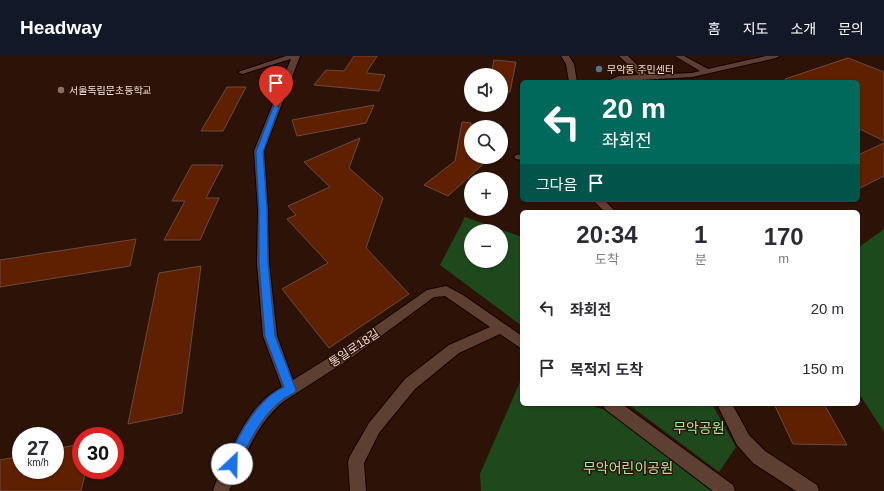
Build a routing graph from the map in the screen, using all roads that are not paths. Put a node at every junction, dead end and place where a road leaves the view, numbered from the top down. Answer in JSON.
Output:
{"nodes":[{"id":1,"x":295,"y":56,"type":"edge"},
{"id":2,"x":565,"y":56,"type":"edge"},
{"id":3,"x":623,"y":56,"type":"edge"},
{"id":4,"x":679,"y":56,"type":"edge"},
{"id":5,"x":776,"y":56,"type":"edge"},
{"id":6,"x":706,"y":71,"type":"junction"},
{"id":7,"x":242,"y":72,"type":"dead end"},
{"id":8,"x":644,"y":76,"type":"junction"},
{"id":9,"x":573,"y":80,"type":"edge"},
{"id":10,"x":614,"y":80,"type":"edge"},
{"id":11,"x":600,"y":202,"type":"edge"},
{"id":12,"x":609,"y":210,"type":"edge"},
{"id":13,"x":501,"y":328,"type":"junction"},
{"id":14,"x":520,"y":342,"type":"edge"},
{"id":15,"x":290,"y":390,"type":"junction"},
{"id":16,"x":613,"y":406,"type":"edge"},
{"id":17,"x":725,"y":406,"type":"edge"},
{"id":18,"x":221,"y":491,"type":"edge"},
{"id":19,"x":358,"y":491,"type":"edge"},
{"id":20,"x":728,"y":491,"type":"edge"},
{"id":21,"x":811,"y":491,"type":"edge"}],
"edges":[{"from":1,"to":7,"type":"street"},
{"from":1,"to":15,"type":"street"},
{"from":2,"to":9,"type":"street"},
{"from":3,"to":8,"type":"street"},
{"from":4,"to":6,"type":"street"},
{"from":5,"to":6,"type":"street"},
{"from":6,"to":8,"type":"street"},
{"from":8,"to":10,"type":"street"},
{"from":11,"to":12,"type":"street"},
{"from":13,"to":14,"type":"street","name":"통일로18길"},
{"from":13,"to":15,"type":"street","name":"통일로18길"},
{"from":13,"to":19,"type":"street"},
{"from":15,"to":18,"type":"street","name":"통일로18길"},
{"from":16,"to":20,"type":"street"},
{"from":17,"to":21,"type":"street"}]}
